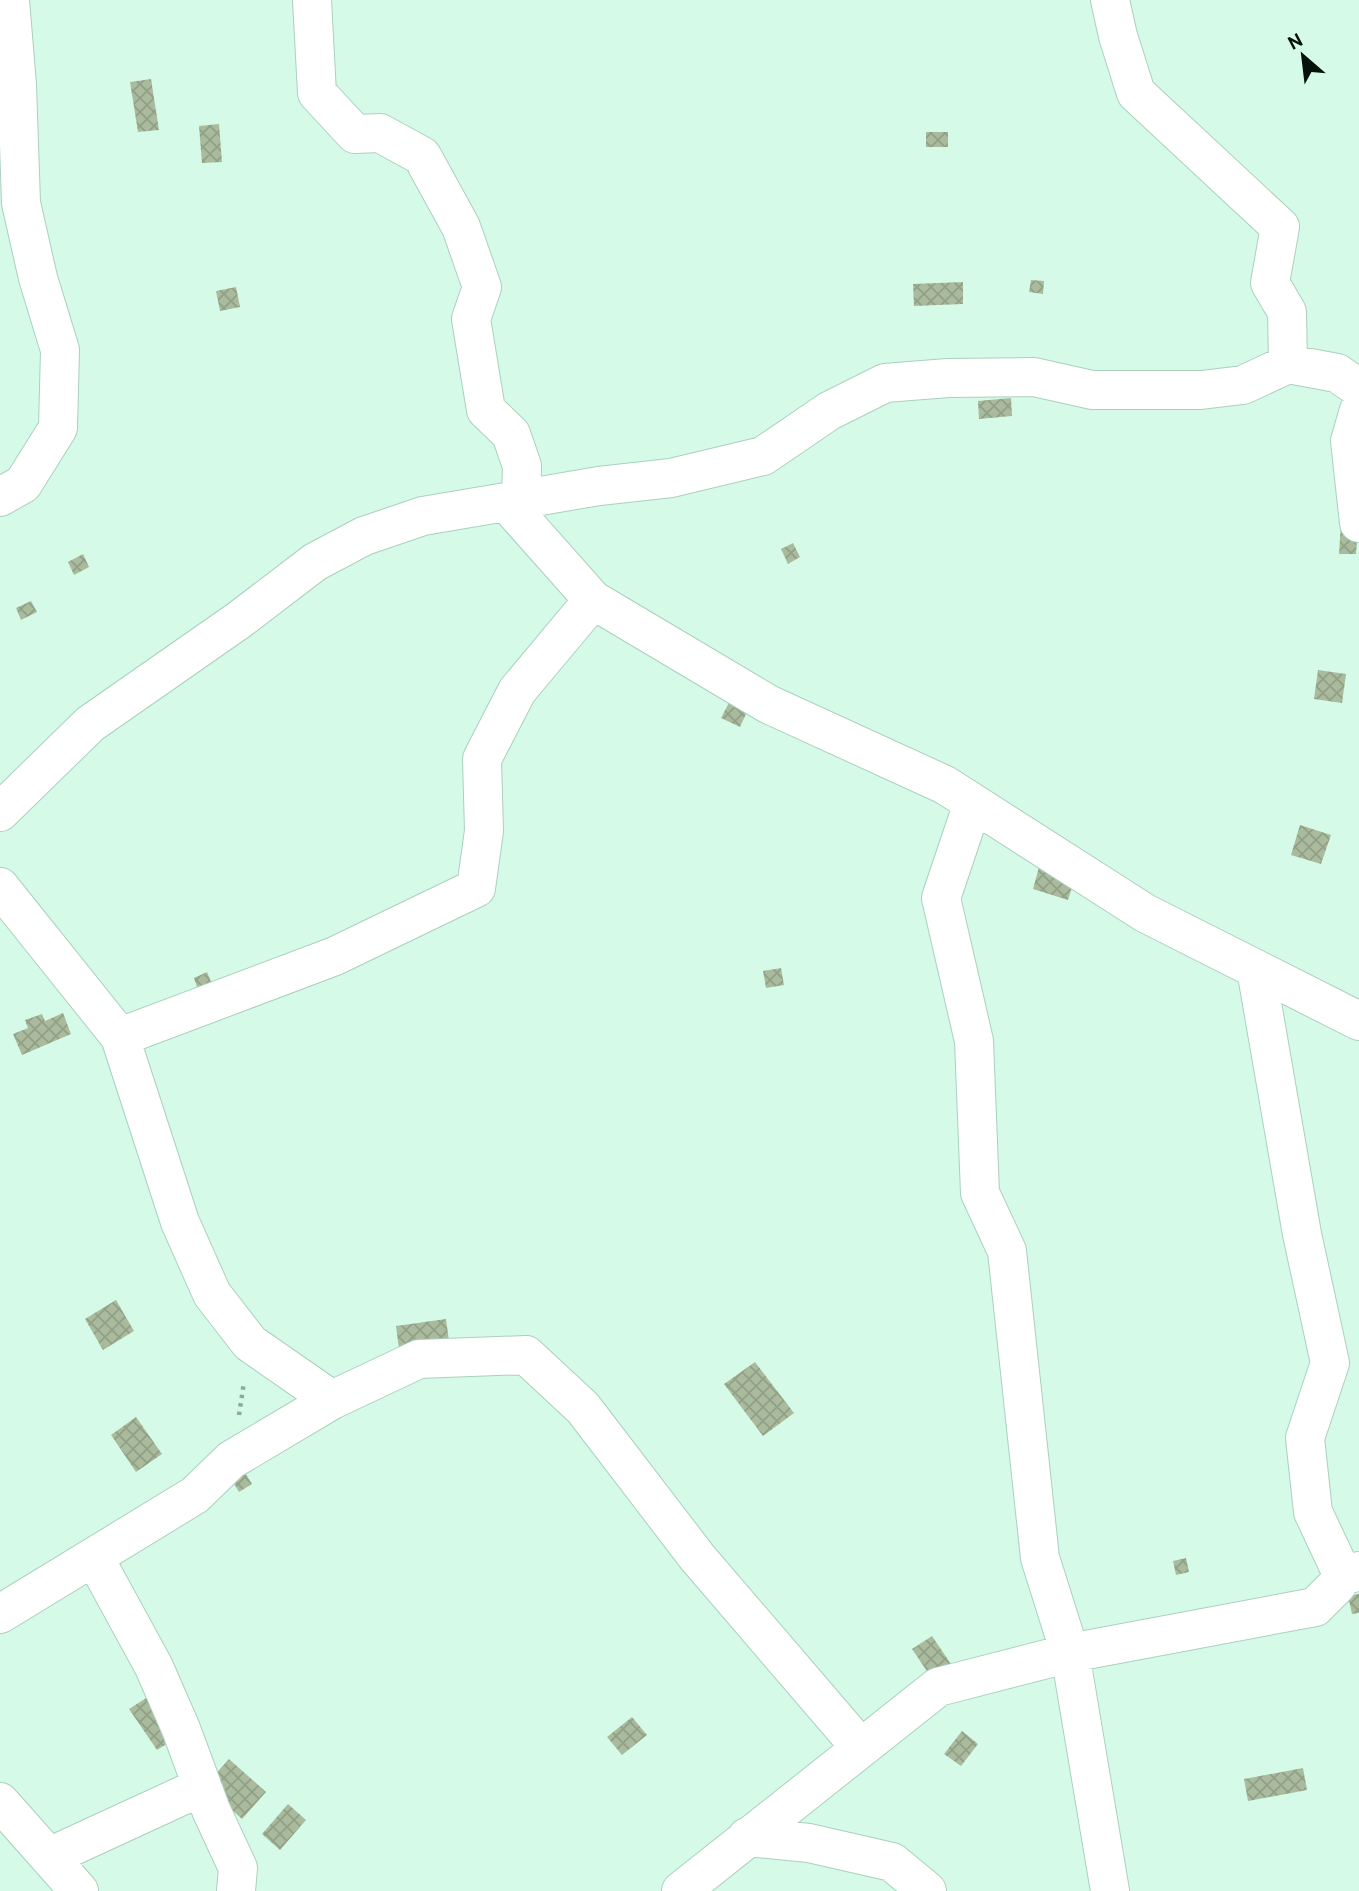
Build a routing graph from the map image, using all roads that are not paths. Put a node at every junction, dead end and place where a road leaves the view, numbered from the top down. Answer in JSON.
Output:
{"nodes":[{"id":1,"x":10,"y":0,"type":"edge"},
{"id":2,"x":312,"y":0,"type":"edge"},
{"id":3,"x":1110,"y":0,"type":"edge"},
{"id":4,"x":1287,"y":364,"type":"junction"},
{"id":5,"x":1359,"y":388,"type":"edge"},
{"id":6,"x":1359,"y":410,"type":"edge"},
{"id":7,"x":0,"y":497,"type":"edge"},
{"id":8,"x":513,"y":501,"type":"junction"},
{"id":9,"x":1359,"y":523,"type":"edge"},
{"id":10,"x":593,"y":600,"type":"junction"},
{"id":11,"x":973,"y":803,"type":"junction"},
{"id":12,"x":0,"y":812,"type":"edge"},
{"id":13,"x":0,"y":887,"type":"edge"},
{"id":14,"x":1256,"y":968,"type":"junction"},
{"id":15,"x":1359,"y":1021,"type":"edge"},
{"id":16,"x":120,"y":1037,"type":"junction"},
{"id":17,"x":332,"y":1400,"type":"junction"},
{"id":18,"x":94,"y":1557,"type":"junction"},
{"id":19,"x":1351,"y":1573,"type":"edge"},
{"id":20,"x":0,"y":1614,"type":"edge"},
{"id":21,"x":1070,"y":1653,"type":"junction"},
{"id":22,"x":860,"y":1747,"type":"junction"},
{"id":23,"x":201,"y":1787,"type":"junction"},
{"id":24,"x":0,"y":1802,"type":"edge"},
{"id":25,"x":747,"y":1837,"type":"junction"},
{"id":26,"x":67,"y":1881,"type":"edge"},
{"id":27,"x":236,"y":1891,"type":"edge"},
{"id":28,"x":681,"y":1891,"type":"edge"},
{"id":29,"x":927,"y":1891,"type":"edge"},
{"id":30,"x":1110,"y":1891,"type":"edge"}],
"edges":[{"from":1,"to":7,"type":"street"},
{"from":2,"to":8,"type":"street"},
{"from":3,"to":4,"type":"street"},
{"from":4,"to":5,"type":"street"},
{"from":4,"to":8,"type":"street"},
{"from":6,"to":9,"type":"street"},
{"from":8,"to":10,"type":"street"},
{"from":8,"to":12,"type":"street"},
{"from":10,"to":11,"type":"street"},
{"from":10,"to":16,"type":"street"},
{"from":11,"to":14,"type":"street"},
{"from":11,"to":21,"type":"street"},
{"from":13,"to":16,"type":"street"},
{"from":14,"to":15,"type":"street"},
{"from":14,"to":19,"type":"street"},
{"from":16,"to":17,"type":"street"},
{"from":17,"to":18,"type":"street"},
{"from":17,"to":22,"type":"street"},
{"from":18,"to":20,"type":"street"},
{"from":18,"to":23,"type":"street"},
{"from":19,"to":21,"type":"street"},
{"from":21,"to":22,"type":"street"},
{"from":21,"to":30,"type":"street"},
{"from":22,"to":25,"type":"street"},
{"from":23,"to":26,"type":"street"},
{"from":23,"to":27,"type":"street"},
{"from":24,"to":26,"type":"street"},
{"from":25,"to":28,"type":"street"},
{"from":25,"to":29,"type":"street"}]}
